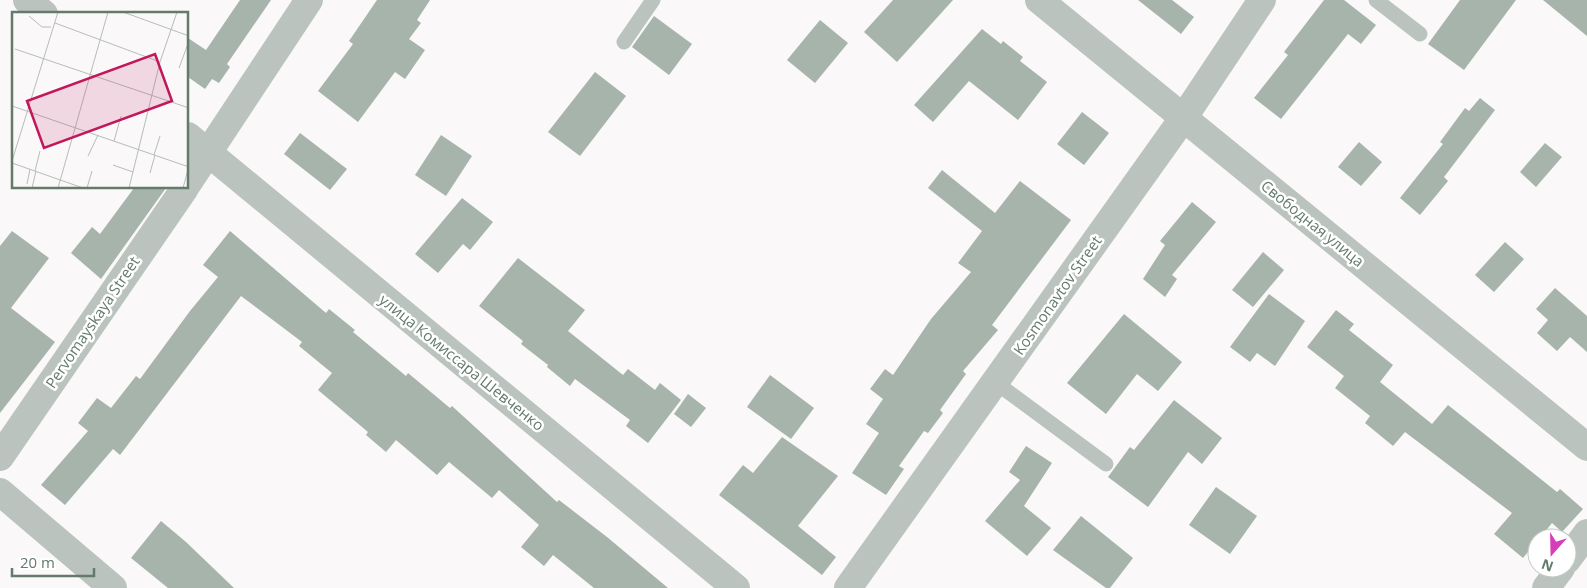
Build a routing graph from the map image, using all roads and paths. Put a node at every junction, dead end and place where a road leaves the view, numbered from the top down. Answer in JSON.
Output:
{"nodes":[{"id":1,"x":27,"y":0,"type":"edge"},
{"id":2,"x":309,"y":0,"type":"edge"},
{"id":3,"x":653,"y":0,"type":"edge"},
{"id":4,"x":1039,"y":0,"type":"edge"},
{"id":5,"x":1262,"y":0,"type":"edge"},
{"id":6,"x":1376,"y":0,"type":"edge"},
{"id":7,"x":42,"y":12,"type":"edge"},
{"id":8,"x":1420,"y":34,"type":"dead end"},
{"id":9,"x":624,"y":42,"type":"dead end"},
{"id":10,"x":1184,"y":117,"type":"junction"},
{"id":11,"x":189,"y":137,"type":"edge"},
{"id":12,"x":208,"y":154,"type":"junction"},
{"id":13,"x":189,"y":182,"type":"edge"},
{"id":14,"x":184,"y":189,"type":"edge"},
{"id":15,"x":995,"y":382,"type":"junction"},
{"id":16,"x":1587,"y":447,"type":"edge"},
{"id":17,"x":0,"y":456,"type":"edge"},
{"id":18,"x":1106,"y":464,"type":"dead end"},
{"id":19,"x":0,"y":492,"type":"edge"},
{"id":20,"x":1587,"y":533,"type":"edge"},
{"id":21,"x":1577,"y":546,"type":"edge"},
{"id":22,"x":113,"y":588,"type":"edge"},
{"id":23,"x":736,"y":588,"type":"edge"},
{"id":24,"x":848,"y":588,"type":"edge"}],
"edges":[{"from":1,"to":7,"type":"street"},
{"from":2,"to":12,"type":"street"},
{"from":3,"to":9,"type":"lane"},
{"from":4,"to":10,"type":"street","name":"Свободная улица"},
{"from":5,"to":10,"type":"street","name":"Kosmonavtov Street"},
{"from":6,"to":8,"type":"lane"},
{"from":10,"to":15,"type":"street","name":"Kosmonavtov Street"},
{"from":10,"to":16,"type":"street","name":"Свободная улица"},
{"from":11,"to":12,"type":"street","name":"улица Комиссара Шевченко"},
{"from":12,"to":13,"type":"street"},
{"from":12,"to":23,"type":"street","name":"улица Комиссара Шевченко"},
{"from":14,"to":17,"type":"street","name":"Pervomayskaya Street"},
{"from":15,"to":18,"type":"lane"},
{"from":15,"to":24,"type":"street","name":"Kosmonavtov Street"},
{"from":19,"to":22,"type":"street"},
{"from":20,"to":21,"type":"street"}]}
